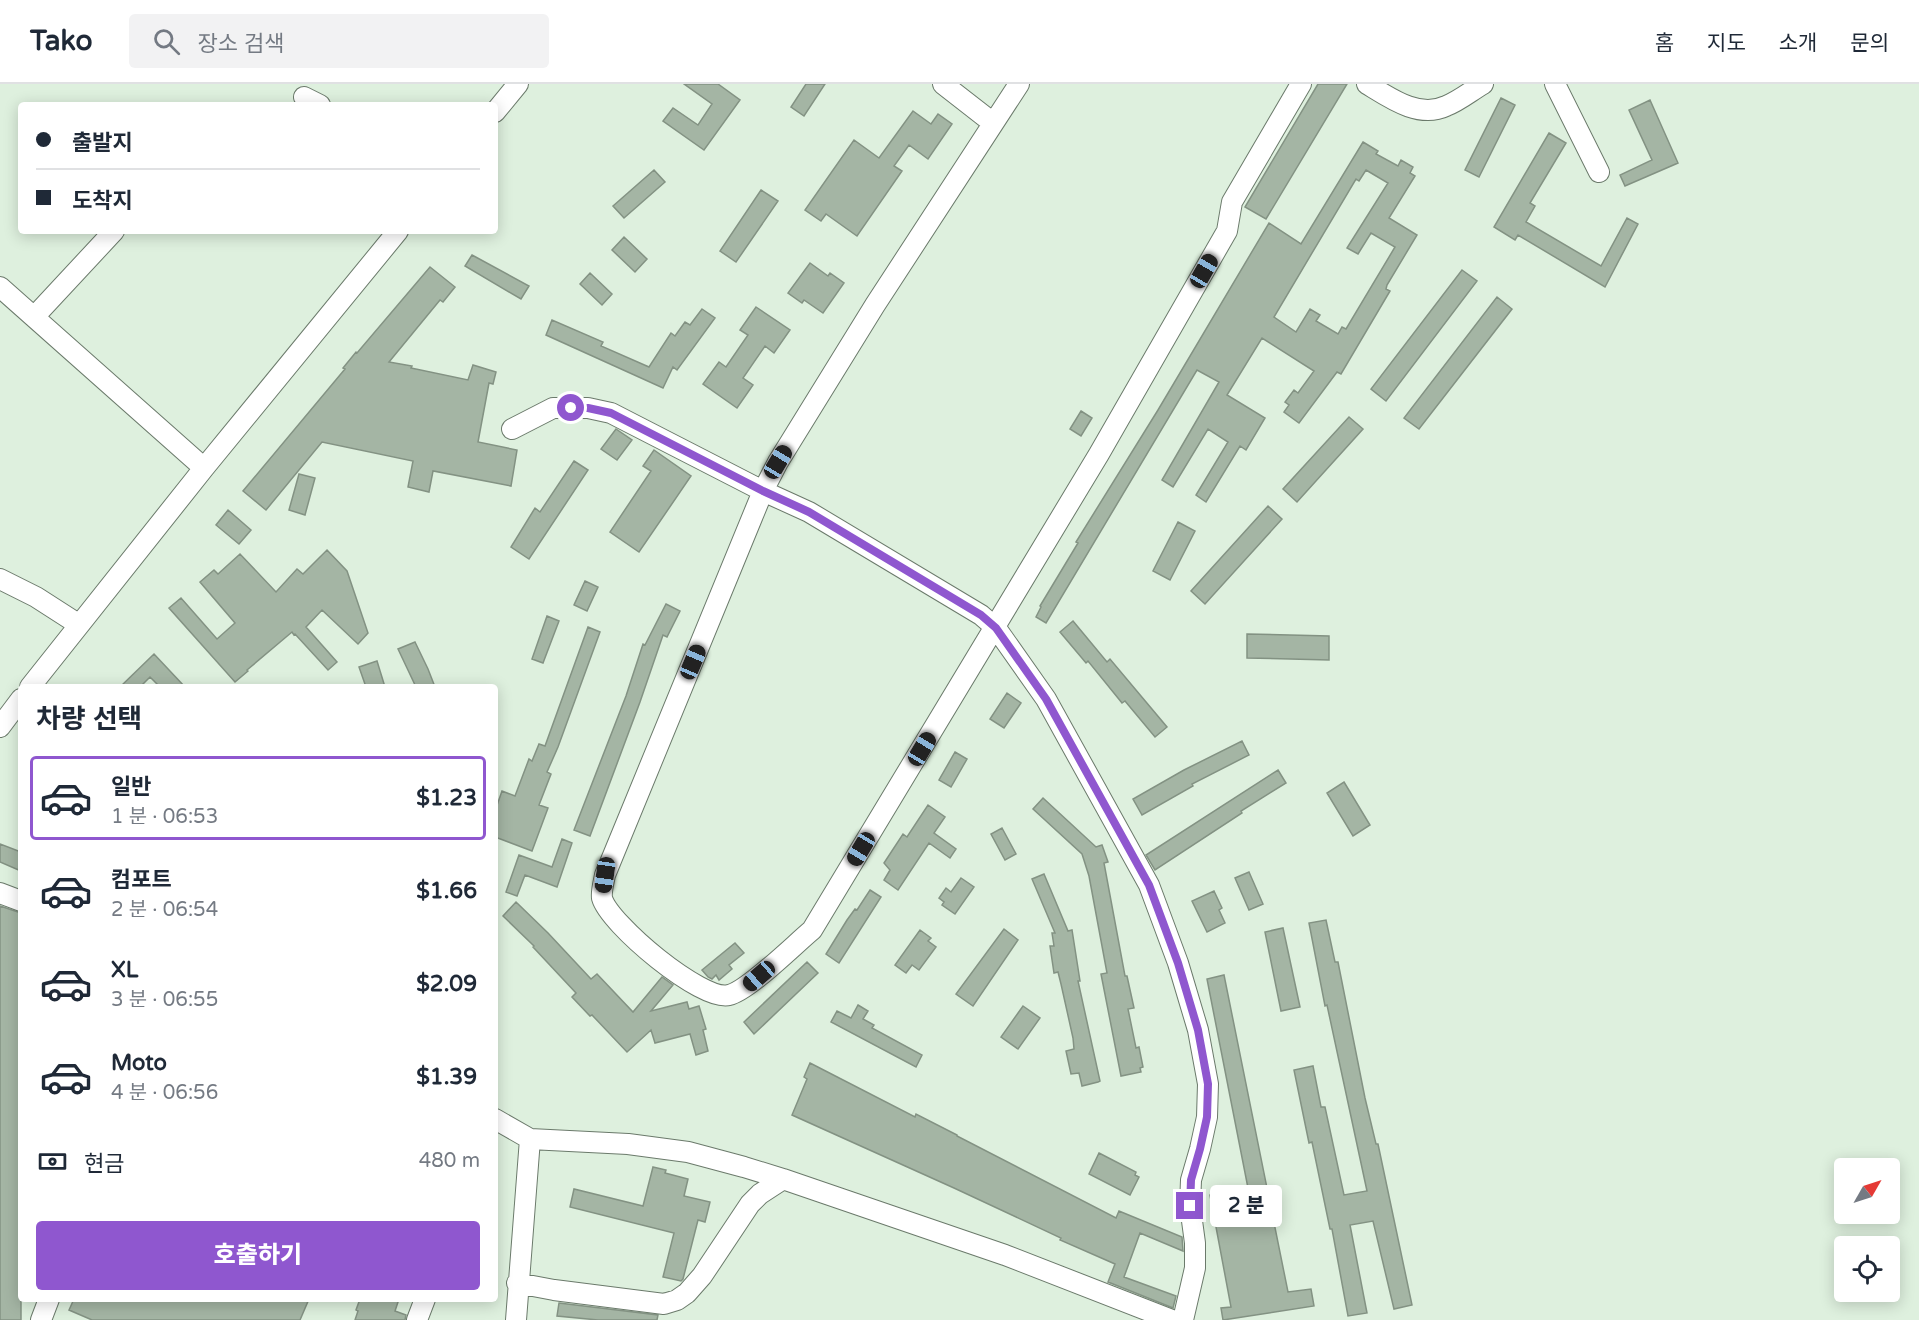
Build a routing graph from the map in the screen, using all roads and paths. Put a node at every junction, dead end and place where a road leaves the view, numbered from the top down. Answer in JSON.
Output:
{"nodes":[{"id":1,"x":518,"y":84,"type":"edge"},
{"id":2,"x":943,"y":84,"type":"edge"},
{"id":3,"x":1019,"y":84,"type":"edge"},
{"id":4,"x":1301,"y":84,"type":"edge"},
{"id":5,"x":1367,"y":84,"type":"edge"},
{"id":6,"x":1483,"y":84,"type":"edge"},
{"id":7,"x":1555,"y":84,"type":"edge"},
{"id":8,"x":498,"y":108,"type":"edge"},
{"id":9,"x":993,"y":123,"type":"junction"},
{"id":10,"x":1599,"y":172,"type":"dead end"},
{"id":11,"x":111,"y":234,"type":"edge"},
{"id":12,"x":396,"y":234,"type":"edge"},
{"id":13,"x":0,"y":287,"type":"edge"},
{"id":14,"x":34,"y":317,"type":"junction"},
{"id":15,"x":512,"y":429,"type":"dead end"},
{"id":16,"x":204,"y":468,"type":"junction"},
{"id":17,"x":763,"y":491,"type":"junction"},
{"id":18,"x":0,"y":579,"type":"edge"},
{"id":19,"x":78,"y":624,"type":"junction"},
{"id":20,"x":996,"y":628,"type":"junction"},
{"id":21,"x":32,"y":684,"type":"edge"},
{"id":22,"x":18,"y":703,"type":"edge"},
{"id":23,"x":0,"y":727,"type":"edge"},
{"id":24,"x":0,"y":893,"type":"edge"},
{"id":25,"x":18,"y":900,"type":"edge"},
{"id":26,"x":498,"y":1124,"type":"edge"},
{"id":27,"x":530,"y":1140,"type":"junction"},
{"id":28,"x":783,"y":1179,"type":"junction"},
{"id":29,"x":517,"y":1283,"type":"junction"},
{"id":30,"x":48,"y":1302,"type":"edge"},
{"id":31,"x":424,"y":1302,"type":"edge"},
{"id":32,"x":41,"y":1320,"type":"edge"},
{"id":33,"x":417,"y":1320,"type":"edge"},
{"id":34,"x":516,"y":1320,"type":"edge"},
{"id":35,"x":1172,"y":1320,"type":"edge"},
{"id":36,"x":1183,"y":1320,"type":"edge"}],
"edges":[{"from":1,"to":8,"type":"street"},
{"from":2,"to":9,"type":"street"},
{"from":3,"to":9,"type":"street"},
{"from":4,"to":20,"type":"street"},
{"from":5,"to":6,"type":"street"},
{"from":7,"to":10,"type":"street"},
{"from":9,"to":17,"type":"street"},
{"from":11,"to":14,"type":"street"},
{"from":12,"to":16,"type":"street"},
{"from":13,"to":14,"type":"street"},
{"from":14,"to":16,"type":"street"},
{"from":15,"to":17,"type":"street"},
{"from":16,"to":19,"type":"street"},
{"from":17,"to":20,"type":"street"},
{"from":17,"to":20,"type":"street"},
{"from":18,"to":19,"type":"street"},
{"from":19,"to":21,"type":"street"},
{"from":20,"to":36,"type":"street"},
{"from":22,"to":23,"type":"street"},
{"from":24,"to":25,"type":"street"},
{"from":26,"to":27,"type":"street"},
{"from":27,"to":28,"type":"street"},
{"from":27,"to":29,"type":"street"},
{"from":28,"to":29,"type":"street"},
{"from":28,"to":35,"type":"street"},
{"from":29,"to":34,"type":"street"},
{"from":30,"to":32,"type":"street"},
{"from":31,"to":33,"type":"street"}]}
